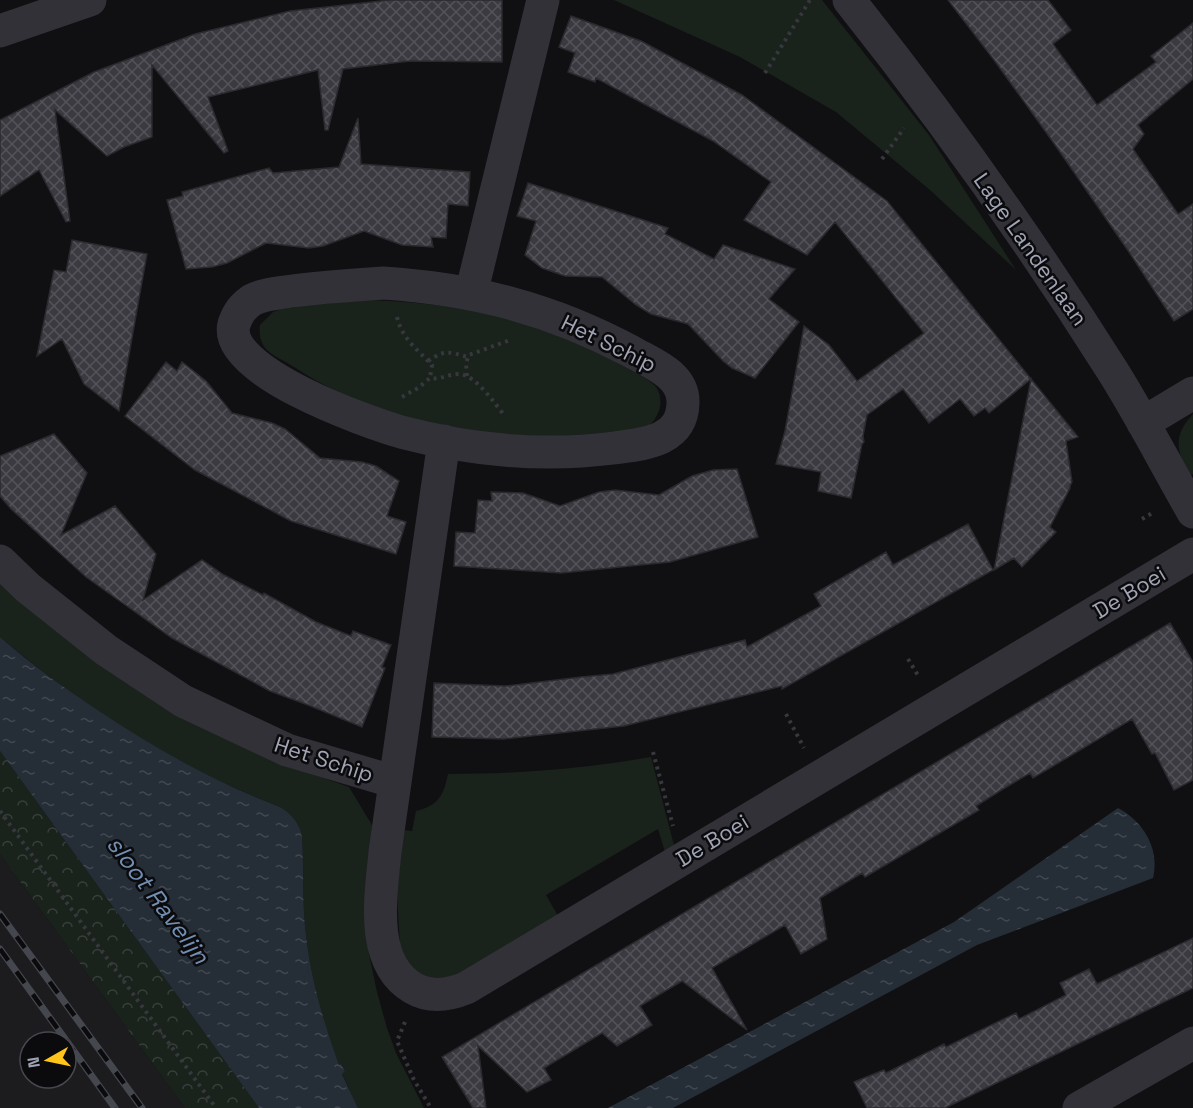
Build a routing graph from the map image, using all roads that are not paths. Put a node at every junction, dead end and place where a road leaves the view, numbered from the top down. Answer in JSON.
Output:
{"nodes":[{"id":1,"x":90,"y":0,"type":"edge"},
{"id":2,"x":543,"y":0,"type":"edge"},
{"id":3,"x":849,"y":0,"type":"edge"},
{"id":4,"x":0,"y":31,"type":"edge"},
{"id":5,"x":471,"y":294,"type":"junction"},
{"id":6,"x":1193,"y":393,"type":"edge"},
{"id":7,"x":1143,"y":423,"type":"junction"},
{"id":8,"x":444,"y":441,"type":"junction"},
{"id":9,"x":1193,"y":512,"type":"edge"},
{"id":10,"x":1193,"y":554,"type":"edge"},
{"id":11,"x":0,"y":561,"type":"edge"},
{"id":12,"x":395,"y":782,"type":"junction"},
{"id":13,"x":1193,"y":1043,"type":"edge"},
{"id":14,"x":1079,"y":1108,"type":"edge"}],
"edges":[{"from":1,"to":4,"type":"street"},
{"from":2,"to":5,"type":"street"},
{"from":3,"to":7,"type":"street","name":"Lage Landenlaan"},
{"from":5,"to":8,"type":"street","name":"Het Schip"},
{"from":5,"to":8,"type":"street","name":"Het Schip"},
{"from":6,"to":7,"type":"street"},
{"from":7,"to":9,"type":"street","name":"Lage Landenlaan"},
{"from":8,"to":12,"type":"street","name":"Het Schip"},
{"from":10,"to":12,"type":"street","name":"De Boei"},
{"from":11,"to":12,"type":"street","name":"Het Schip"},
{"from":13,"to":14,"type":"street"}]}
